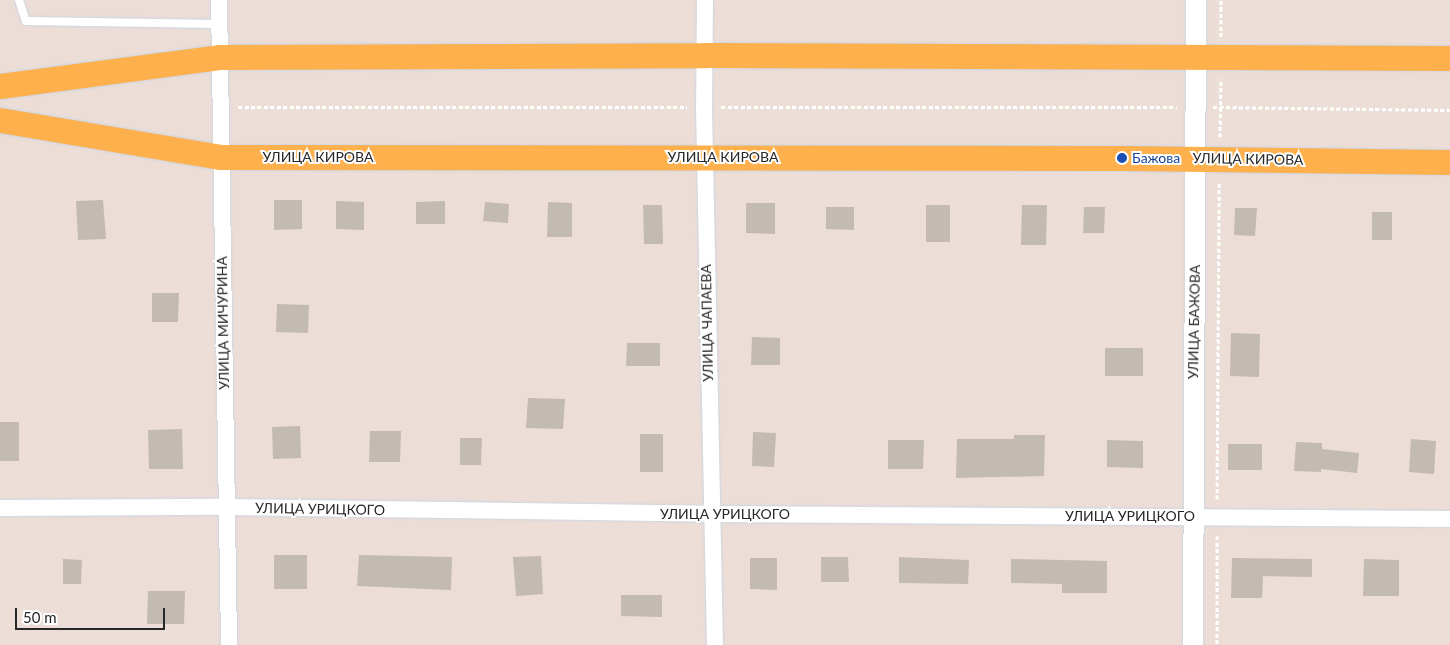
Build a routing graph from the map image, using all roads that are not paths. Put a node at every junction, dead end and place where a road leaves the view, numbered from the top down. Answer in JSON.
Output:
{"nodes":[{"id":1,"x":19,"y":0,"type":"edge"},
{"id":2,"x":219,"y":0,"type":"edge"},
{"id":3,"x":705,"y":0,"type":"edge"},
{"id":4,"x":1196,"y":0,"type":"edge"},
{"id":5,"x":219,"y":24,"type":"junction"},
{"id":6,"x":705,"y":55,"type":"junction"},
{"id":7,"x":219,"y":56,"type":"junction"},
{"id":8,"x":1196,"y":57,"type":"junction"},
{"id":9,"x":1450,"y":58,"type":"edge"},
{"id":10,"x":0,"y":86,"type":"edge"},
{"id":11,"x":0,"y":120,"type":"edge"},
{"id":12,"x":220,"y":157,"type":"junction"},
{"id":13,"x":705,"y":157,"type":"junction"},
{"id":14,"x":1208,"y":159,"type":"junction"},
{"id":15,"x":1450,"y":162,"type":"edge"},
{"id":16,"x":226,"y":507,"type":"junction"},
{"id":17,"x":0,"y":508,"type":"edge"},
{"id":18,"x":710,"y":514,"type":"junction"},
{"id":19,"x":1192,"y":516,"type":"junction"},
{"id":20,"x":1450,"y":519,"type":"edge"},
{"id":21,"x":229,"y":645,"type":"edge"},
{"id":22,"x":715,"y":645,"type":"edge"},
{"id":23,"x":1193,"y":645,"type":"edge"}],
"edges":[{"from":1,"to":5,"type":"lane"},
{"from":2,"to":5,"type":"street","name":"УЛИЦА МИЧУРИНА"},
{"from":3,"to":6,"type":"street","name":"УЛИЦА ЧАПАЕВА"},
{"from":4,"to":8,"type":"street","name":"УЛИЦА БАЖОВА"},
{"from":5,"to":7,"type":"street","name":"УЛИЦА МИЧУРИНА"},
{"from":6,"to":7,"type":"main road"},
{"from":6,"to":8,"type":"main road"},
{"from":6,"to":13,"type":"street","name":"УЛИЦА ЧАПАЕВА"},
{"from":7,"to":10,"type":"main road"},
{"from":7,"to":12,"type":"street","name":"УЛИЦА МИЧУРИНА"},
{"from":8,"to":9,"type":"main road"},
{"from":8,"to":14,"type":"street","name":"УЛИЦА БАЖОВА"},
{"from":11,"to":12,"type":"main road","name":"УЛИЦА КИРОВА"},
{"from":12,"to":13,"type":"main road","name":"УЛИЦА КИРОВА"},
{"from":12,"to":16,"type":"street","name":"УЛИЦА МИЧУРИНА"},
{"from":13,"to":14,"type":"main road","name":"УЛИЦА КИРОВА"},
{"from":13,"to":18,"type":"street","name":"УЛИЦА ЧАПАЕВА"},
{"from":14,"to":15,"type":"main road","name":"УЛИЦА КИРОВА"},
{"from":14,"to":19,"type":"street","name":"УЛИЦА БАЖОВА"},
{"from":16,"to":17,"type":"street","name":"УЛИЦА УРИЦКОГО"},
{"from":16,"to":18,"type":"street","name":"УЛИЦА УРИЦКОГО"},
{"from":16,"to":21,"type":"street","name":"УЛИЦА МИЧУРИНА"},
{"from":18,"to":19,"type":"street","name":"УЛИЦА УРИЦКОГО"},
{"from":18,"to":22,"type":"street","name":"УЛИЦА ЧАПАЕВА"},
{"from":19,"to":20,"type":"street","name":"УЛИЦА УРИЦКОГО"},
{"from":19,"to":23,"type":"street","name":"УЛИЦА БАЖОВА"}]}
